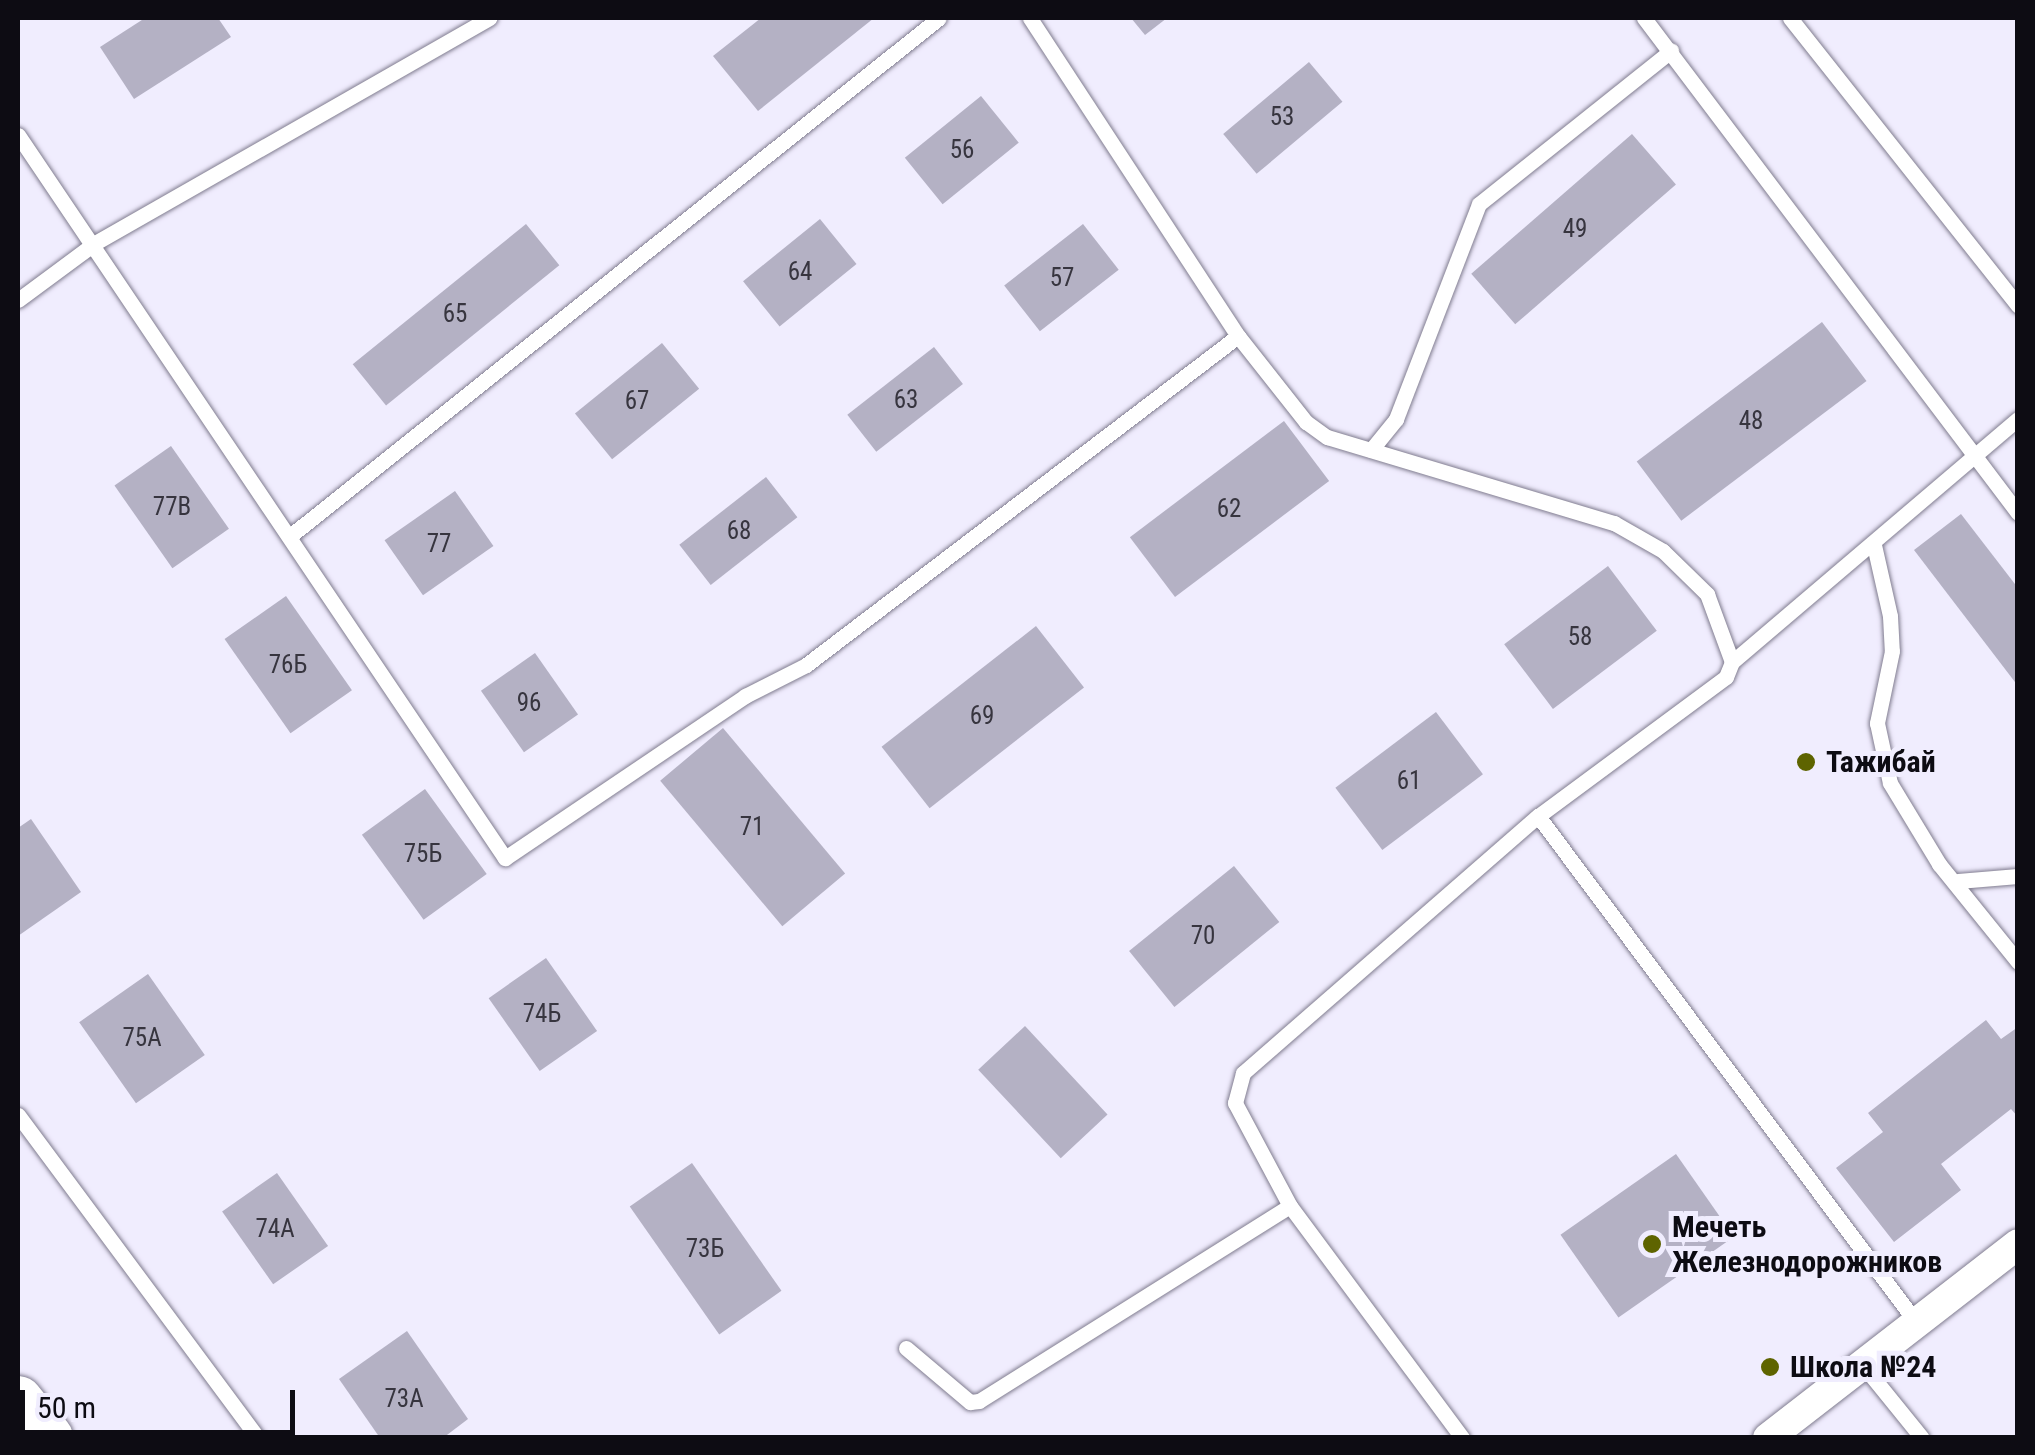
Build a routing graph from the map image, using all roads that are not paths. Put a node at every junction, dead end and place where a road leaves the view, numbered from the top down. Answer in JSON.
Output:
{"nodes":[{"id":1,"x":489,"y":18,"type":"edge"},
{"id":2,"x":939,"y":18,"type":"edge"},
{"id":3,"x":1030,"y":18,"type":"edge"},
{"id":4,"x":1644,"y":18,"type":"edge"},
{"id":5,"x":1790,"y":18,"type":"edge"},
{"id":6,"x":1671,"y":51,"type":"junction"},
{"id":7,"x":18,"y":134,"type":"edge"},
{"id":8,"x":94,"y":243,"type":"junction"},
{"id":9,"x":18,"y":300,"type":"edge"},
{"id":10,"x":2018,"y":306,"type":"edge"},
{"id":11,"x":1238,"y":336,"type":"junction"},
{"id":12,"x":2018,"y":420,"type":"edge"},
{"id":13,"x":1372,"y":450,"type":"junction"},
{"id":14,"x":1973,"y":458,"type":"junction"},
{"id":15,"x":2018,"y":513,"type":"edge"},
{"id":16,"x":290,"y":536,"type":"junction"},
{"id":17,"x":1874,"y":544,"type":"junction"},
{"id":18,"x":1732,"y":662,"type":"junction"},
{"id":19,"x":1538,"y":816,"type":"junction"},
{"id":20,"x":2018,"y":876,"type":"edge"},
{"id":21,"x":1958,"y":881,"type":"junction"},
{"id":22,"x":2018,"y":962,"type":"edge"},
{"id":23,"x":18,"y":1115,"type":"edge"},
{"id":24,"x":1290,"y":1206,"type":"junction"},
{"id":25,"x":2018,"y":1244,"type":"edge"},
{"id":26,"x":1916,"y":1322,"type":"junction"},
{"id":27,"x":906,"y":1348,"type":"dead end"},
{"id":28,"x":1862,"y":1364,"type":"junction"},
{"id":29,"x":18,"y":1401,"type":"edge"},
{"id":30,"x":48,"y":1438,"type":"edge"},
{"id":31,"x":258,"y":1438,"type":"edge"},
{"id":32,"x":1462,"y":1438,"type":"edge"},
{"id":33,"x":1768,"y":1438,"type":"edge"},
{"id":34,"x":1922,"y":1438,"type":"edge"}],
"edges":[{"from":1,"to":8,"type":"lane"},
{"from":2,"to":16,"type":"lane"},
{"from":3,"to":11,"type":"lane"},
{"from":4,"to":6,"type":"lane"},
{"from":5,"to":10,"type":"lane"},
{"from":6,"to":13,"type":"lane"},
{"from":6,"to":14,"type":"lane"},
{"from":7,"to":8,"type":"lane"},
{"from":8,"to":9,"type":"lane"},
{"from":8,"to":16,"type":"lane"},
{"from":11,"to":13,"type":"lane"},
{"from":11,"to":16,"type":"lane"},
{"from":12,"to":14,"type":"lane"},
{"from":13,"to":18,"type":"lane"},
{"from":14,"to":15,"type":"lane"},
{"from":14,"to":17,"type":"lane"},
{"from":17,"to":18,"type":"lane"},
{"from":17,"to":21,"type":"lane"},
{"from":18,"to":19,"type":"lane"},
{"from":19,"to":24,"type":"lane"},
{"from":19,"to":26,"type":"lane"},
{"from":20,"to":21,"type":"lane"},
{"from":21,"to":22,"type":"lane"},
{"from":23,"to":31,"type":"lane"},
{"from":24,"to":27,"type":"lane"},
{"from":24,"to":32,"type":"lane"},
{"from":25,"to":26,"type":"street"},
{"from":26,"to":28,"type":"street"},
{"from":28,"to":33,"type":"street"},
{"from":28,"to":34,"type":"lane"},
{"from":29,"to":30,"type":"main road"}]}
